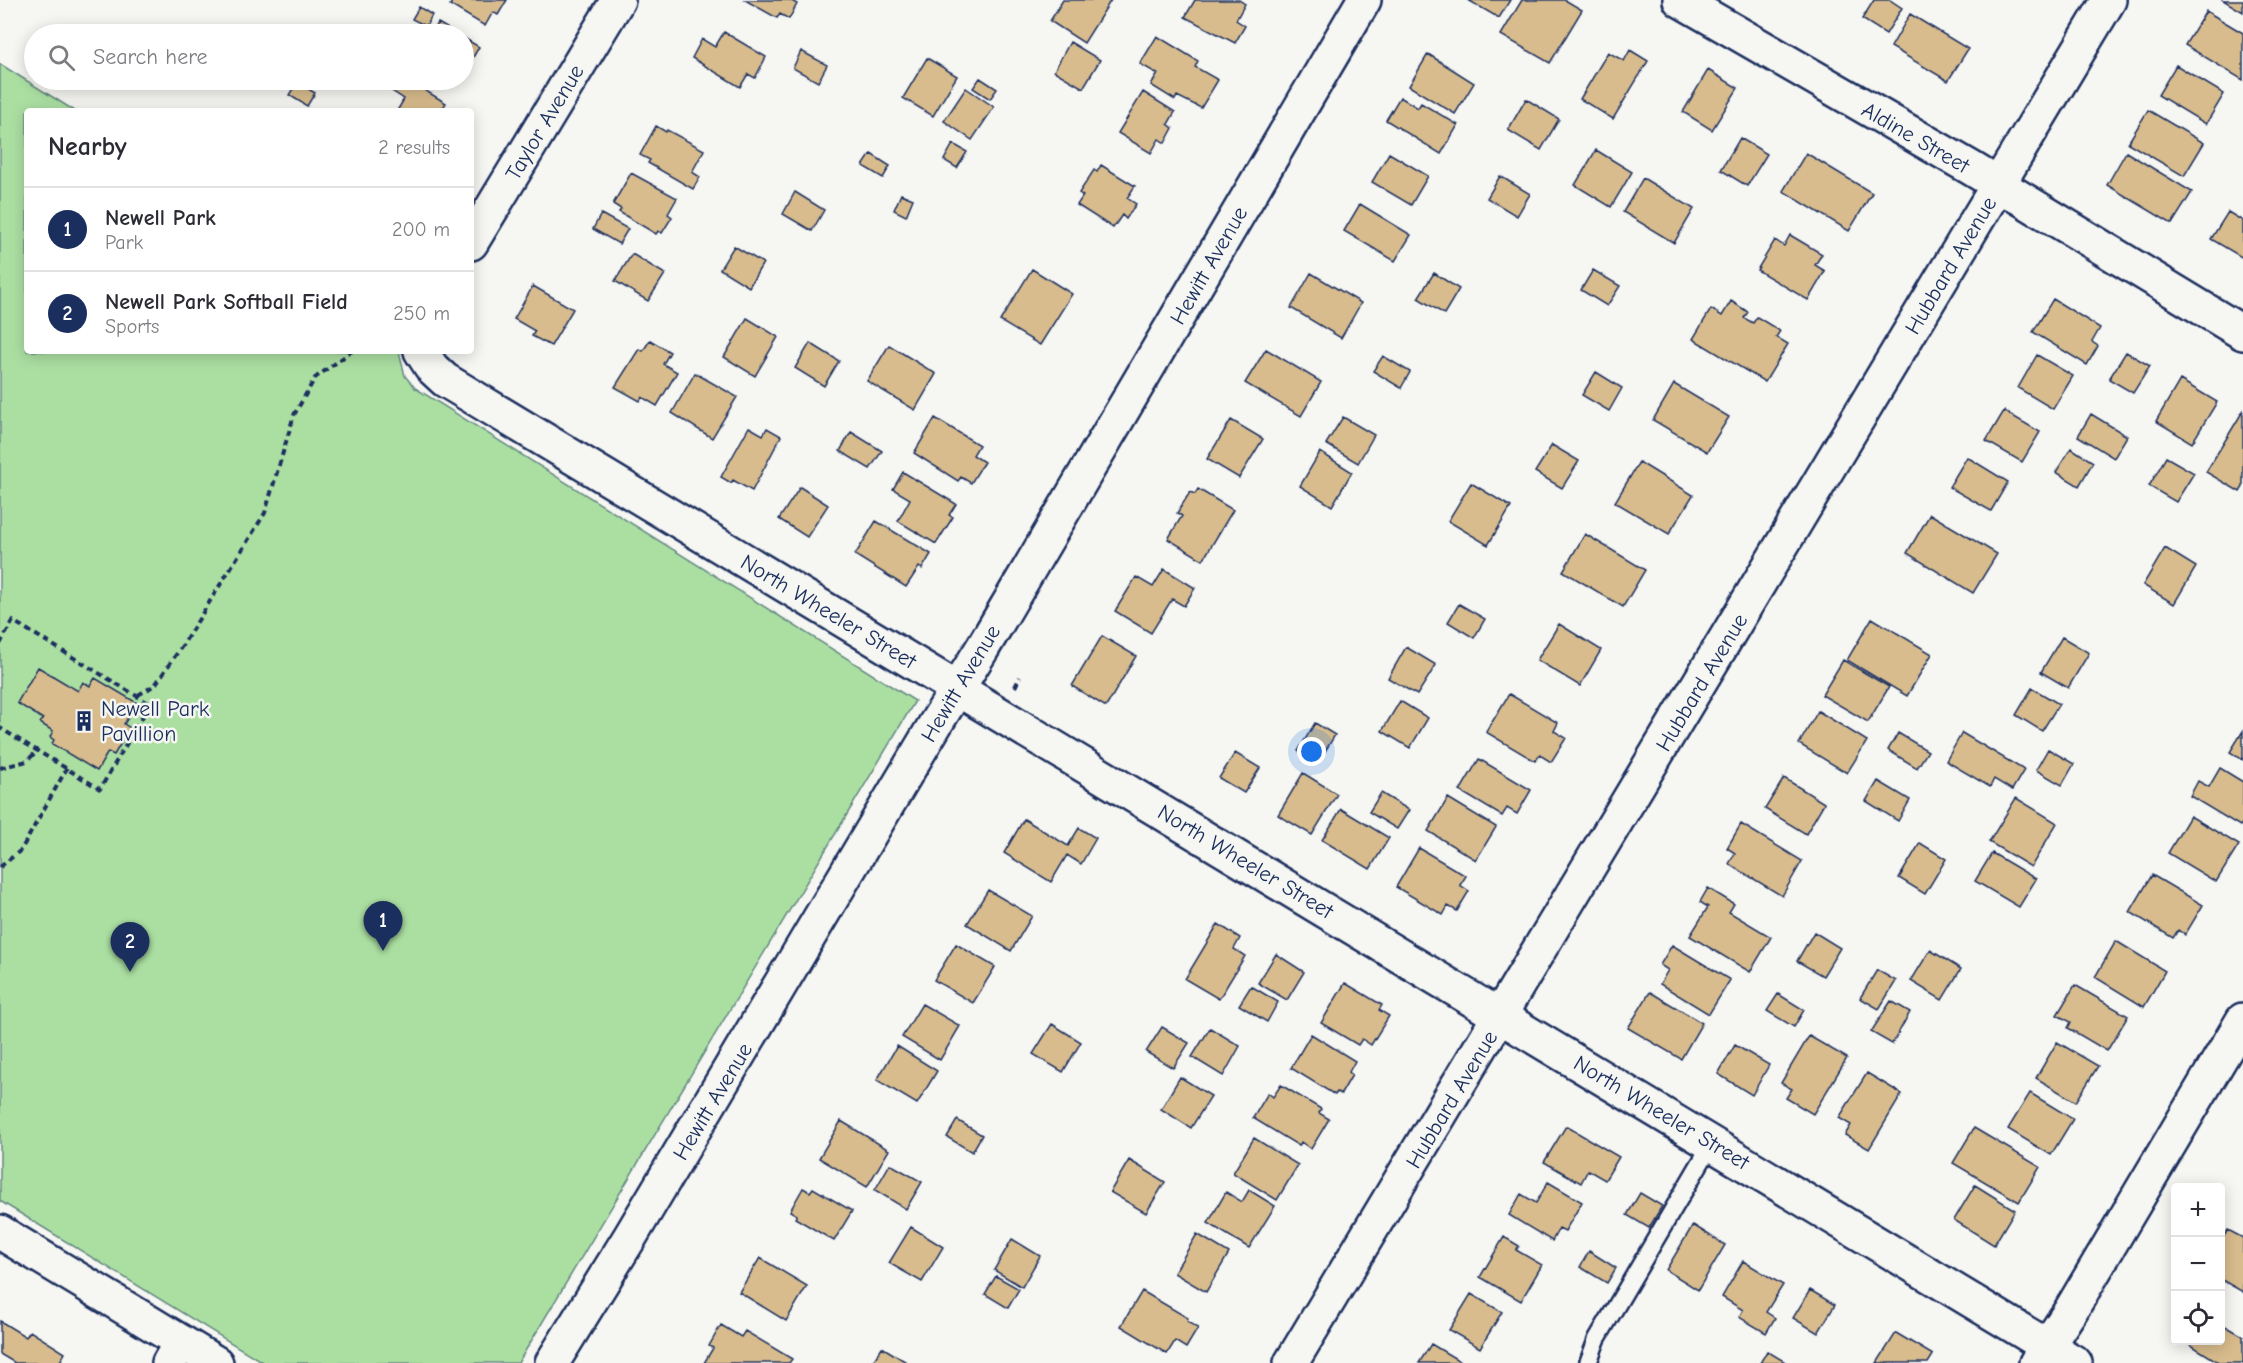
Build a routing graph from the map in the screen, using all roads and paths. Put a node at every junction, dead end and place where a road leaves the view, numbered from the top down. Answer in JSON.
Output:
{"nodes":[{"id":1,"x":618,"y":0,"type":"edge"},
{"id":2,"x":1364,"y":0,"type":"edge"},
{"id":3,"x":1680,"y":0,"type":"edge"},
{"id":4,"x":2109,"y":0,"type":"edge"},
{"id":5,"x":1998,"y":184,"type":"junction"},
{"id":6,"x":474,"y":238,"type":"edge"},
{"id":7,"x":2243,"y":333,"type":"edge"},
{"id":8,"x":348,"y":354,"type":"edge"},
{"id":9,"x":423,"y":354,"type":"edge"},
{"id":10,"x":0,"y":644,"type":"edge"},
{"id":11,"x":958,"y":688,"type":"junction"},
{"id":12,"x":138,"y":695,"type":"junction"},
{"id":13,"x":0,"y":728,"type":"edge"},
{"id":14,"x":37,"y":751,"type":"junction"},
{"id":15,"x":0,"y":768,"type":"edge"},
{"id":16,"x":67,"y":768,"type":"junction"},
{"id":17,"x":0,"y":867,"type":"edge"},
{"id":18,"x":1501,"y":1016,"type":"junction"},
{"id":19,"x":2243,"y":1020,"type":"edge"},
{"id":20,"x":1712,"y":1143,"type":"junction"},
{"id":21,"x":0,"y":1232,"type":"edge"},
{"id":22,"x":175,"y":1352,"type":"edge"},
{"id":23,"x":2042,"y":1354,"type":"edge"},
{"id":24,"x":216,"y":1363,"type":"edge"},
{"id":25,"x":552,"y":1363,"type":"edge"},
{"id":26,"x":1292,"y":1363,"type":"edge"},
{"id":27,"x":1588,"y":1363,"type":"edge"},
{"id":28,"x":2075,"y":1363,"type":"edge"}],
"edges":[{"from":1,"to":6,"type":"street","name":"Taylor Avenue"},
{"from":2,"to":11,"type":"street","name":"Hewitt Avenue"},
{"from":3,"to":5,"type":"street","name":"Aldine Street"},
{"from":4,"to":5,"type":"street","name":"Hubbard Avenue"},
{"from":5,"to":7,"type":"street","name":"Aldine Street"},
{"from":5,"to":18,"type":"street","name":"Hubbard Avenue"},
{"from":8,"to":12,"type":"path"},
{"from":9,"to":11,"type":"street","name":"North Wheeler Street"},
{"from":10,"to":12,"type":"path"},
{"from":11,"to":18,"type":"street","name":"North Wheeler Street"},
{"from":11,"to":25,"type":"street","name":"Hewitt Avenue"},
{"from":12,"to":16,"type":"path"},
{"from":13,"to":14,"type":"path"},
{"from":14,"to":15,"type":"path"},
{"from":14,"to":16,"type":"path"},
{"from":16,"to":17,"type":"path"},
{"from":18,"to":20,"type":"street","name":"North Wheeler Street"},
{"from":18,"to":26,"type":"street","name":"Hubbard Avenue"},
{"from":19,"to":23,"type":"street"},
{"from":20,"to":23,"type":"street","name":"North Wheeler Street"},
{"from":20,"to":27,"type":"lane"},
{"from":21,"to":22,"type":"street"},
{"from":22,"to":24,"type":"street"},
{"from":23,"to":28,"type":"street","name":"North Wheeler Street"}]}
